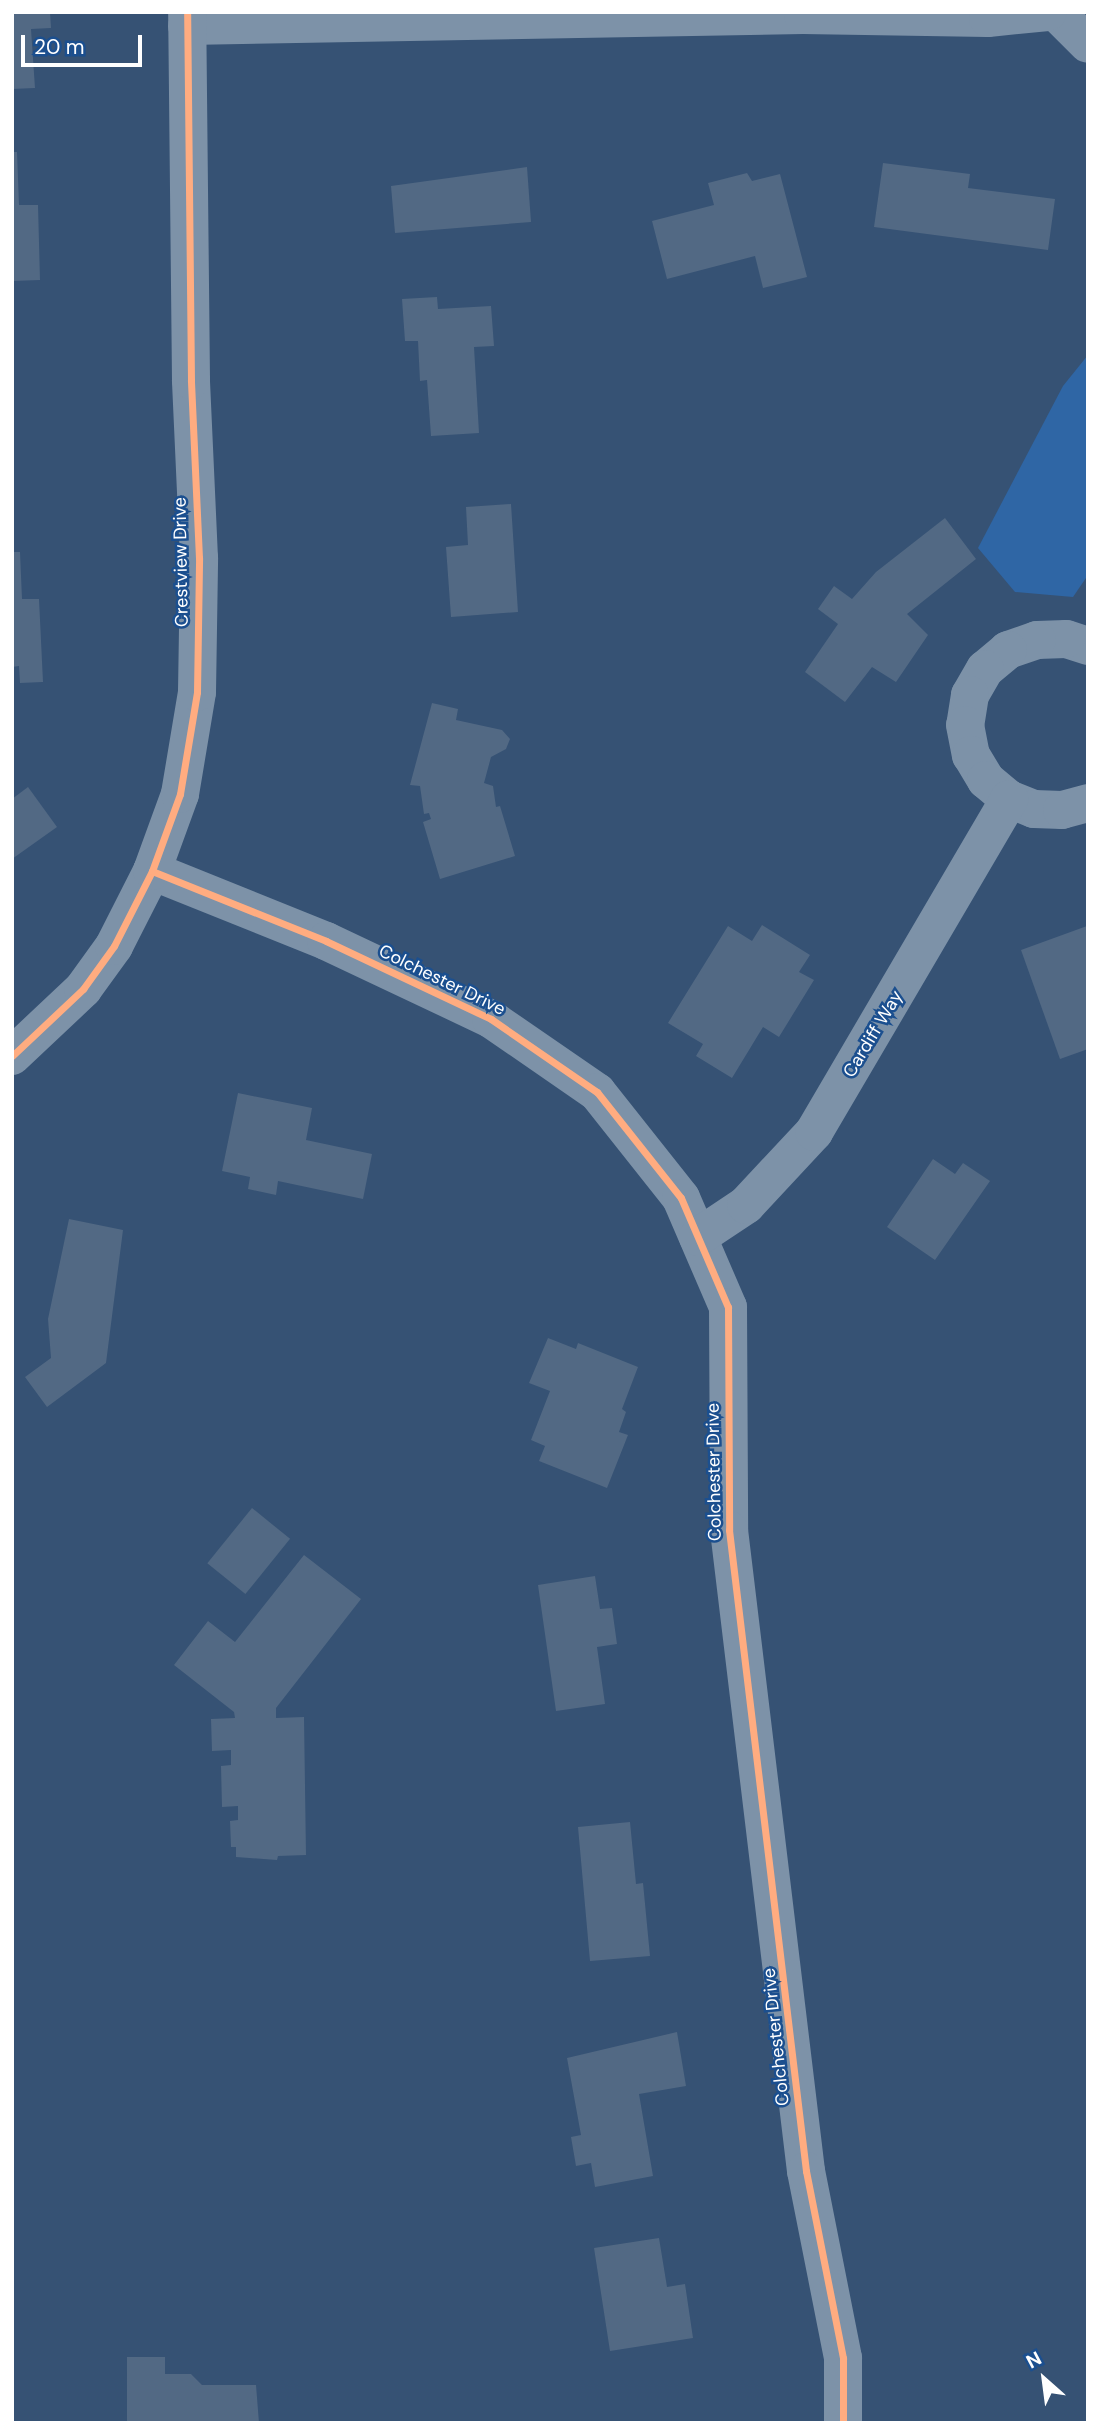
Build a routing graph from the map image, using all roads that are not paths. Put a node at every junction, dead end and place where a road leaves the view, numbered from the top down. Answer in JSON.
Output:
{"nodes":[{"id":1,"x":1048,"y":12,"type":"edge"},
{"id":2,"x":1056,"y":12,"type":"edge"},
{"id":3,"x":187,"y":19,"type":"edge"},
{"id":4,"x":1088,"y":44,"type":"edge"},
{"id":5,"x":1088,"y":646,"type":"edge"},
{"id":6,"x":1009,"y":799,"type":"junction"},
{"id":7,"x":1088,"y":803,"type":"edge"},
{"id":8,"x":152,"y":871,"type":"junction"},
{"id":9,"x":12,"y":1056,"type":"edge"},
{"id":10,"x":698,"y":1237,"type":"junction"},
{"id":11,"x":843,"y":2423,"type":"edge"}],
"edges":[{"from":1,"to":3,"type":"street"},
{"from":2,"to":4,"type":"street"},
{"from":3,"to":8,"type":"street","name":"Crestview Drive"},
{"from":5,"to":6,"type":"street"},
{"from":6,"to":7,"type":"street"},
{"from":6,"to":10,"type":"street","name":"Cardiff Way"},
{"from":8,"to":9,"type":"street","name":"Crestview Drive"},
{"from":8,"to":10,"type":"street","name":"Colchester Drive"},
{"from":10,"to":11,"type":"street","name":"Colchester Drive"}]}
